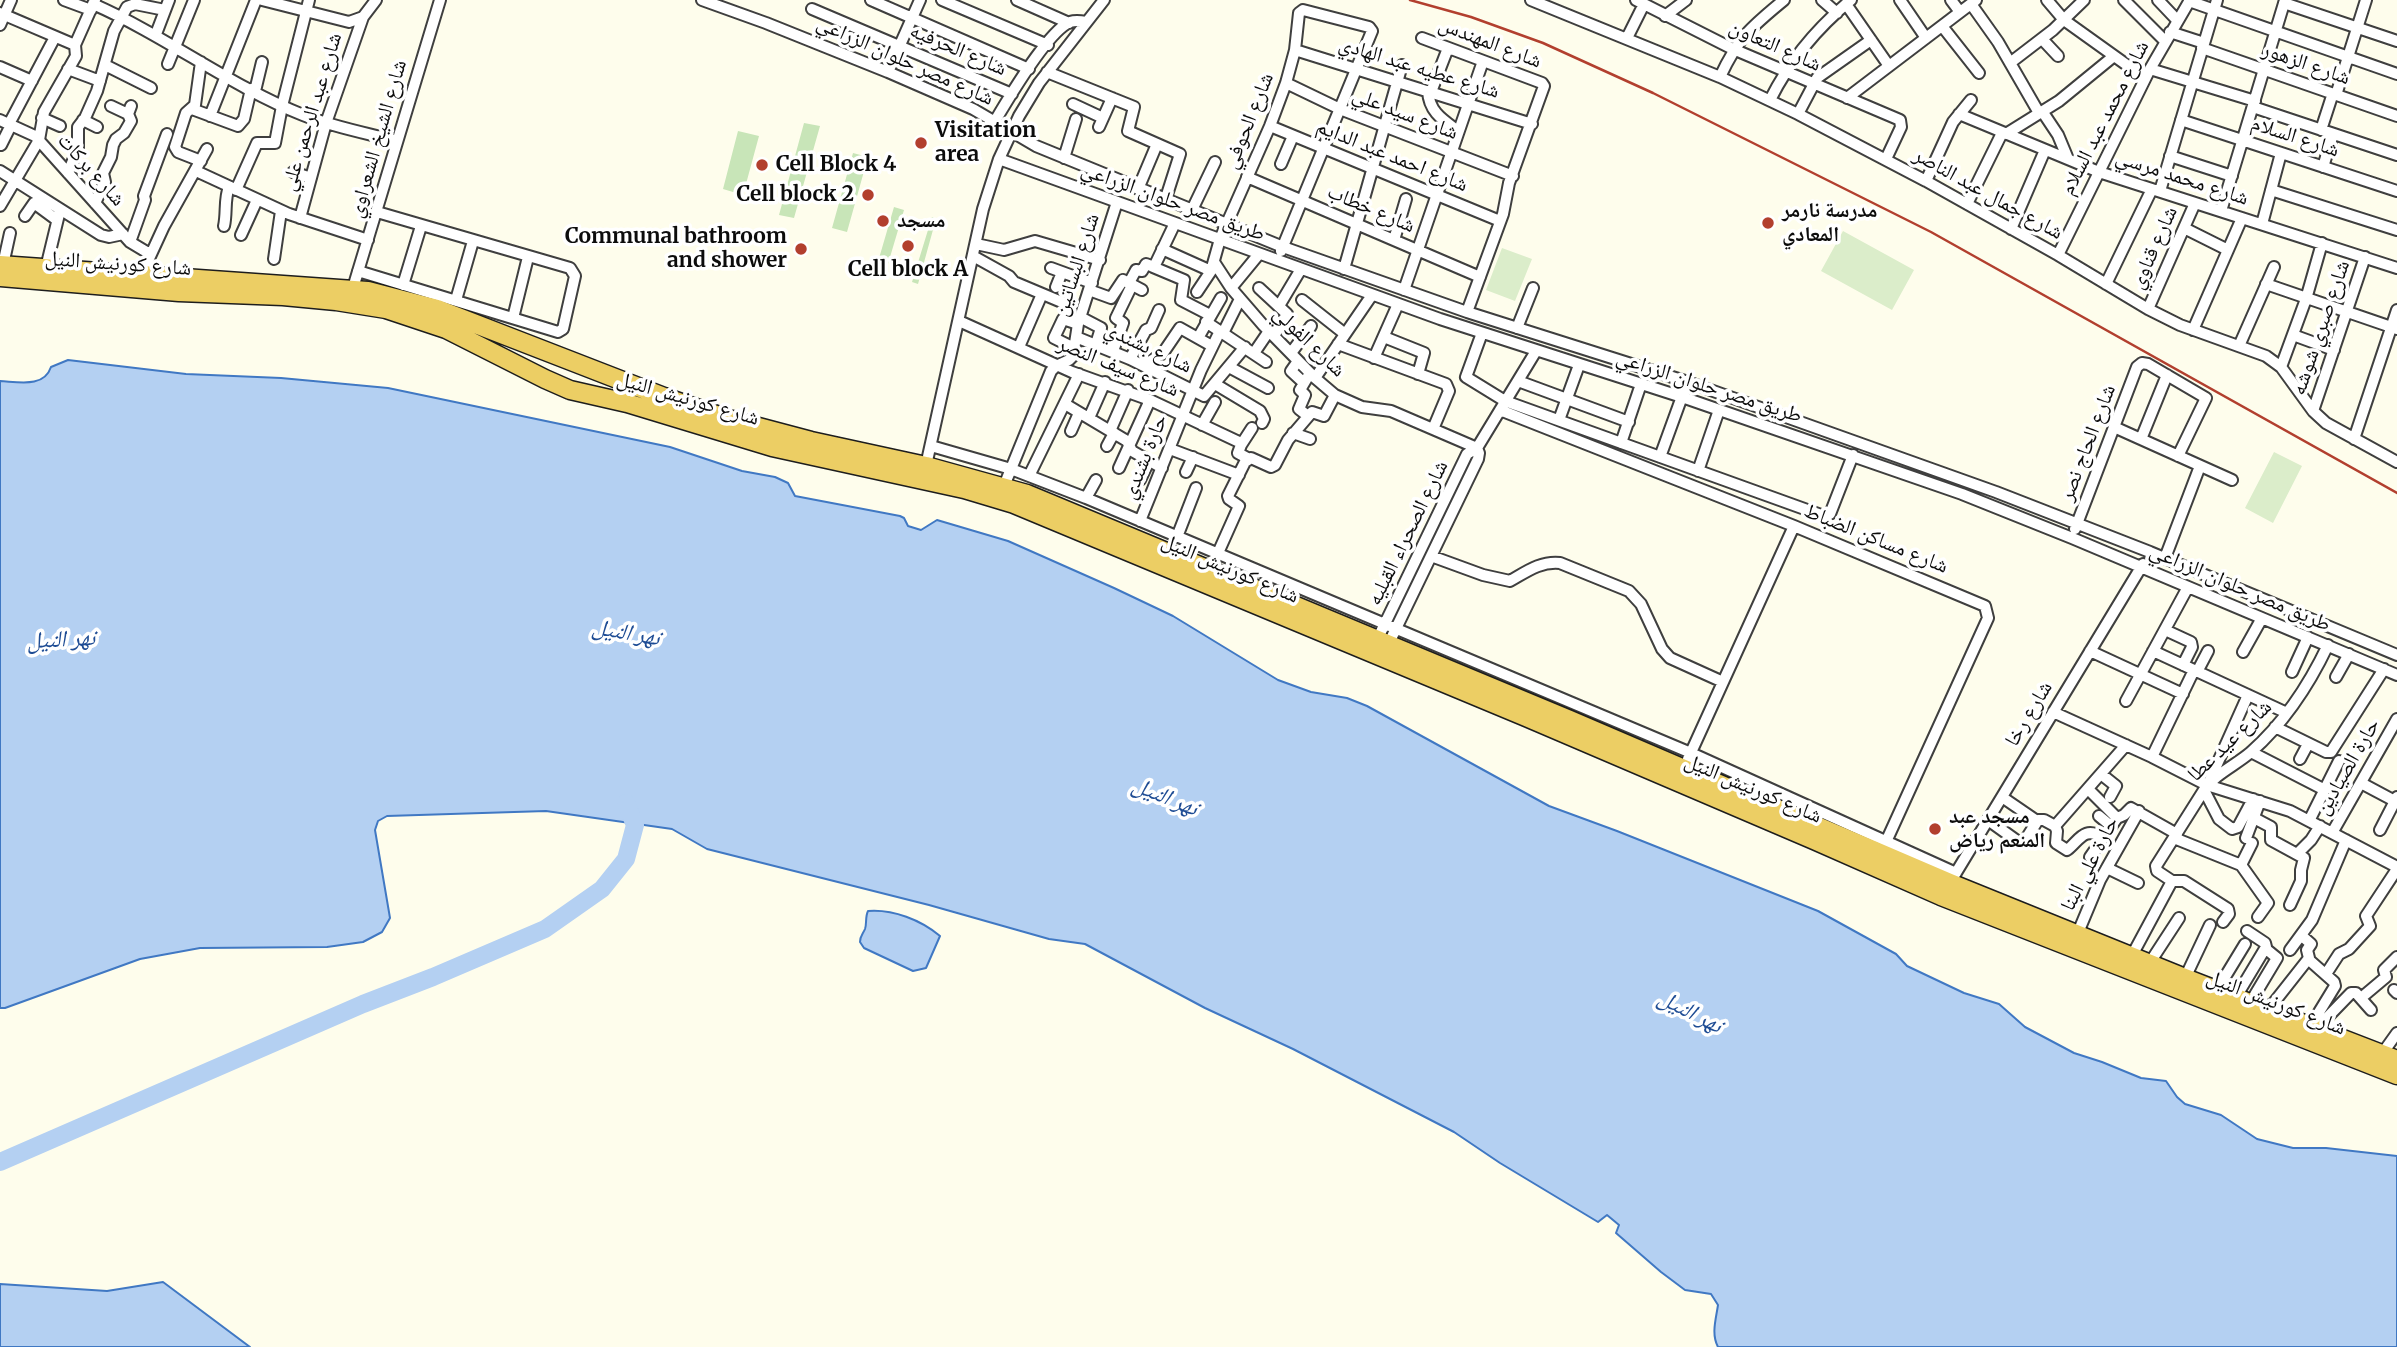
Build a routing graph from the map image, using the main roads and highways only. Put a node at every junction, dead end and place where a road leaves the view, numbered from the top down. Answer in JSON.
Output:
{"nodes":[{"id":1,"x":1,"y":269,"type":"edge"},
{"id":2,"x":566,"y":350,"type":"junction"},
{"id":3,"x":545,"y":379,"type":"junction"},
{"id":4,"x":582,"y":393,"type":"junction"},
{"id":5,"x":924,"y":473,"type":"junction"},
{"id":6,"x":1817,"y":833,"type":"junction"},
{"id":7,"x":1949,"y":884,"type":"junction"},
{"id":8,"x":2128,"y":963,"type":"junction"},
{"id":9,"x":2389,"y":1057,"type":"edge"},
{"id":10,"x":2397,"y":1074,"type":"edge"}],
"edges":[{"from":1,"to":2,"type":"highway","name":"شارع كورنيش النيل"},
{"from":1,"to":3,"type":"highway","name":"شارع كورنيش النيل"},
{"from":2,"to":3,"type":"highway"},
{"from":2,"to":4,"type":"highway"},
{"from":2,"to":5,"type":"highway","name":"شارع كورنيش النيل"},
{"from":3,"to":4,"type":"highway","name":"شارع كورنيش النيل"},
{"from":4,"to":5,"type":"highway","name":"شارع كورنيش النيل"},
{"from":5,"to":6,"type":"highway","name":"شارع كورنيش النيل"},
{"from":5,"to":6,"type":"highway","name":"شارع كورنيش النيل"},
{"from":6,"to":7,"type":"highway","name":"شارع كورنيش النيل"},
{"from":6,"to":7,"type":"highway","name":"شارع كورنيش النيل"},
{"from":7,"to":8,"type":"highway","name":"شارع كورنيش النيل"},
{"from":7,"to":8,"type":"highway","name":"شارع كورنيش النيل"},
{"from":8,"to":9,"type":"highway","name":"شارع كورنيش النيل"},
{"from":8,"to":10,"type":"highway","name":"شارع كورنيش النيل"}]}
